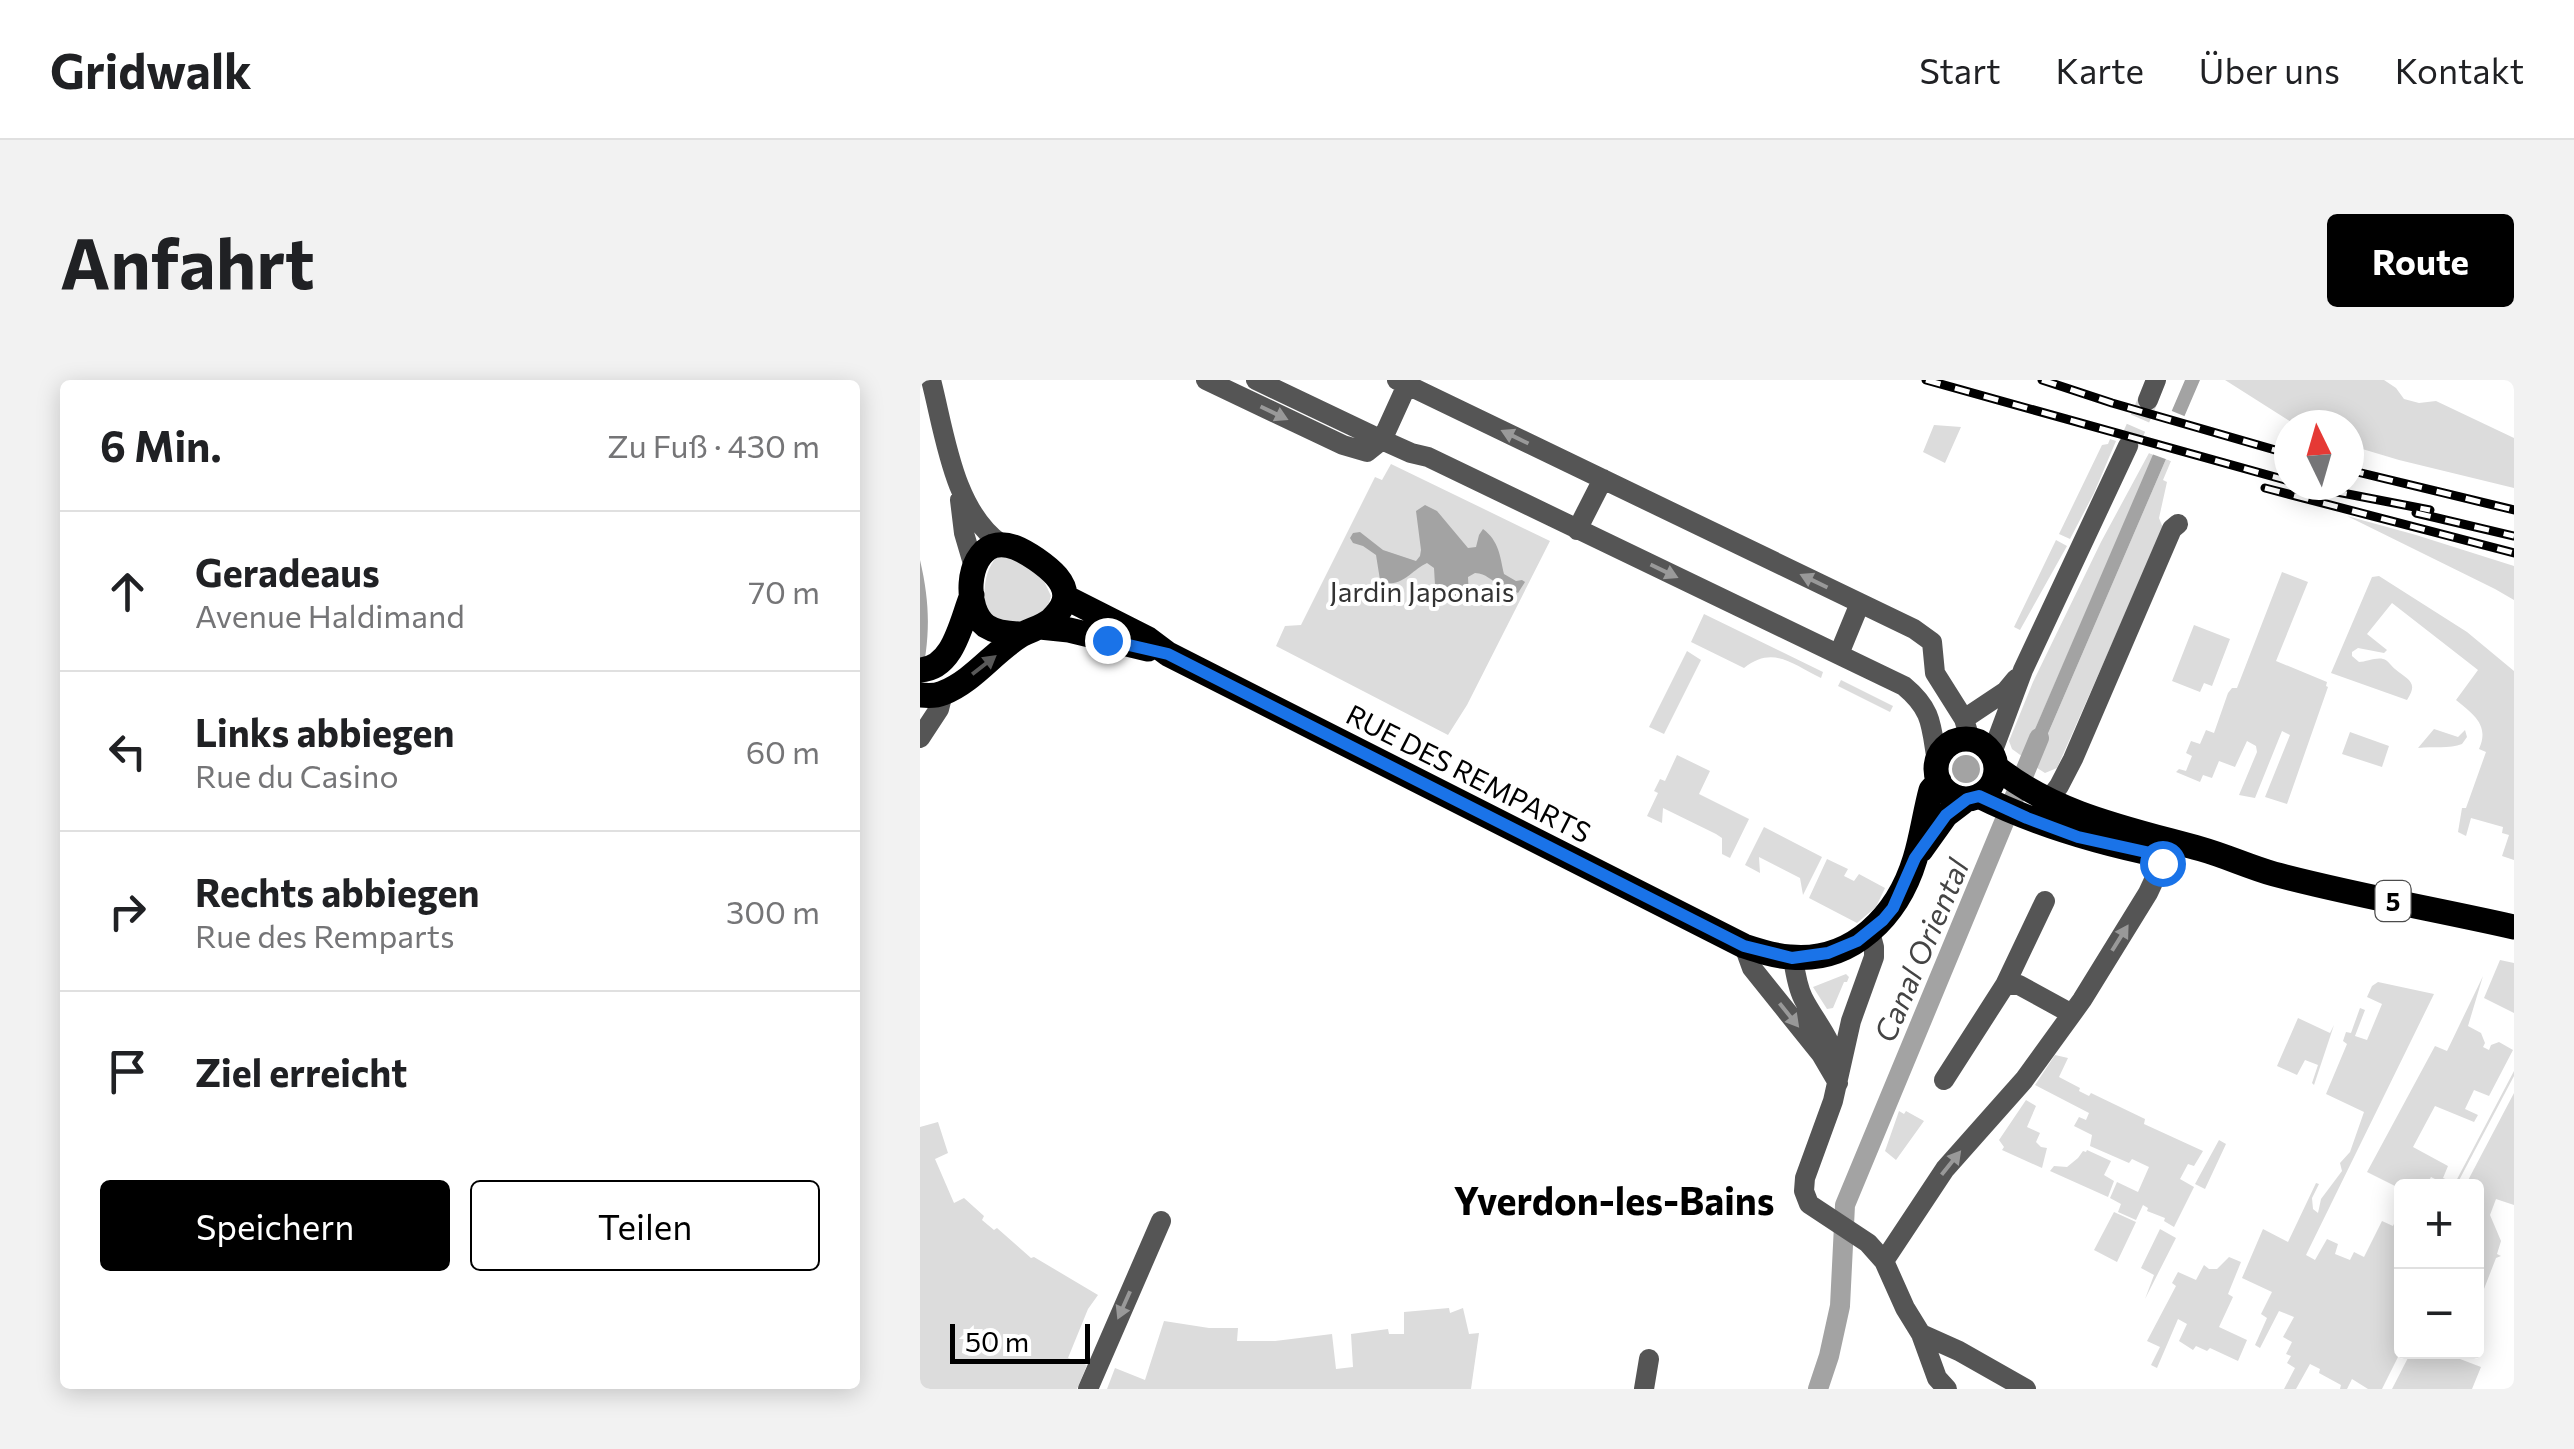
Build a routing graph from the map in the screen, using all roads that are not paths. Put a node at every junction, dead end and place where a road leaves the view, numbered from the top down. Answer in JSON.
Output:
{"nodes":[{"id":1,"x":931,"y":380,"type":"edge"},
{"id":2,"x":1206,"y":380,"type":"edge"},
{"id":3,"x":1256,"y":380,"type":"edge"},
{"id":4,"x":2156,"y":380,"type":"edge"},
{"id":5,"x":1402,"y":382,"type":"edge"},
{"id":6,"x":2148,"y":400,"type":"tunnel mouth"},
{"id":7,"x":1382,"y":440,"type":"junction"},
{"id":8,"x":2128,"y":446,"type":"tunnel mouth"},
{"id":9,"x":1602,"y":479,"type":"junction"},
{"id":10,"x":958,"y":483,"type":"junction"},
{"id":11,"x":2178,"y":524,"type":"dead end"},
{"id":12,"x":1578,"y":530,"type":"junction"},
{"id":13,"x":1002,"y":544,"type":"junction"},
{"id":14,"x":974,"y":568,"type":"junction"},
{"id":15,"x":972,"y":596,"type":"junction"},
{"id":16,"x":1065,"y":597,"type":"junction"},
{"id":17,"x":1860,"y":603,"type":"junction"},
{"id":18,"x":1032,"y":631,"type":"junction"},
{"id":19,"x":1932,"y":642,"type":"junction"},
{"id":20,"x":1168,"y":654,"type":"junction"},
{"id":21,"x":1838,"y":654,"type":"junction"},
{"id":22,"x":2023,"y":670,"type":"junction"},
{"id":23,"x":927,"y":685,"type":"edge"},
{"id":24,"x":1904,"y":686,"type":"junction"},
{"id":25,"x":1967,"y":729,"type":"junction"},
{"id":26,"x":920,"y":738,"type":"edge"},
{"id":27,"x":1998,"y":765,"type":"junction"},
{"id":28,"x":1938,"y":771,"type":"junction"},
{"id":29,"x":1980,"y":800,"type":"junction"},
{"id":30,"x":2037,"y":809,"type":"junction"},
{"id":31,"x":2165,"y":849,"type":"junction"},
{"id":32,"x":1915,"y":858,"type":"junction"},
{"id":33,"x":2045,"y":901,"type":"dead end"},
{"id":34,"x":2514,"y":928,"type":"edge"},
{"id":35,"x":1870,"y":932,"type":"junction"},
{"id":36,"x":1744,"y":946,"type":"junction"},
{"id":37,"x":1792,"y":958,"type":"junction"},
{"id":38,"x":2004,"y":985,"type":"junction"},
{"id":39,"x":2072,"y":1014,"type":"junction"},
{"id":40,"x":1944,"y":1080,"type":"dead end"},
{"id":41,"x":1838,"y":1082,"type":"junction"},
{"id":42,"x":1161,"y":1221,"type":"dead end"},
{"id":43,"x":1884,"y":1260,"type":"junction"},
{"id":44,"x":1921,"y":1334,"type":"junction"},
{"id":45,"x":1959,"y":1351,"type":"junction"},
{"id":46,"x":1650,"y":1360,"type":"dead end"},
{"id":47,"x":1938,"y":1385,"type":"edge"},
{"id":48,"x":1088,"y":1389,"type":"edge"},
{"id":49,"x":1644,"y":1389,"type":"edge"},
{"id":50,"x":2026,"y":1389,"type":"edge"}],
"edges":[{"from":1,"to":10,"type":"street"},
{"from":2,"to":7,"type":"street","one_way":true},
{"from":3,"to":7,"type":"street"},
{"from":4,"to":6,"type":"street"},
{"from":5,"to":7,"type":"street"},
{"from":9,"to":5,"type":"street","one_way":true},
{"from":7,"to":12,"type":"street"},
{"from":8,"to":22,"type":"street"},
{"from":9,"to":12,"type":"street"},
{"from":17,"to":9,"type":"street","one_way":true},
{"from":10,"to":13,"type":"street"},
{"from":10,"to":14,"type":"street"},
{"from":11,"to":30,"type":"street"},
{"from":12,"to":21,"type":"street","one_way":true},
{"from":13,"to":14,"type":"main road"},
{"from":13,"to":16,"type":"main road"},
{"from":14,"to":15,"type":"main road"},
{"from":15,"to":18,"type":"main road"},
{"from":15,"to":23,"type":"main road"},
{"from":16,"to":18,"type":"main road"},
{"from":16,"to":20,"type":"main road","name":"RUE DES REMPARTS"},
{"from":17,"to":19,"type":"street"},
{"from":17,"to":21,"type":"street"},
{"from":18,"to":20,"type":"main road","name":"RUE DES REMPARTS"},
{"from":23,"to":18,"type":"main road","one_way":true},
{"from":19,"to":24,"type":"street"},
{"from":19,"to":25,"type":"street"},
{"from":20,"to":36,"type":"main road","name":"RUE DES REMPARTS"},
{"from":21,"to":24,"type":"street"},
{"from":22,"to":25,"type":"street"},
{"from":22,"to":27,"type":"street"},
{"from":23,"to":26,"type":"street"},
{"from":24,"to":28,"type":"street"},
{"from":25,"to":27,"type":"main road"},
{"from":25,"to":28,"type":"main road"},
{"from":27,"to":29,"type":"main road"},
{"from":27,"to":30,"type":"main road","number":"5"},
{"from":28,"to":29,"type":"main road"},
{"from":28,"to":32,"type":"main road"},
{"from":29,"to":30,"type":"main road","number":"5"},
{"from":29,"to":32,"type":"main road"},
{"from":30,"to":31,"type":"main road","number":"5"},
{"from":31,"to":34,"type":"main road","number":"5"},
{"from":39,"to":31,"type":"street","one_way":true},
{"from":32,"to":35,"type":"main road"},
{"from":33,"to":38,"type":"street"},
{"from":35,"to":37,"type":"main road","name":"RUE DES REMPARTS"},
{"from":35,"to":41,"type":"street"},
{"from":36,"to":37,"type":"main road","name":"RUE DES REMPARTS"},
{"from":36,"to":41,"type":"street","one_way":true},
{"from":37,"to":41,"type":"street"},
{"from":38,"to":39,"type":"street"},
{"from":38,"to":40,"type":"street"},
{"from":43,"to":39,"type":"street","one_way":true},
{"from":41,"to":43,"type":"street"},
{"from":42,"to":48,"type":"street","one_way":true},
{"from":43,"to":44,"type":"street"},
{"from":44,"to":45,"type":"street"},
{"from":44,"to":47,"type":"street"},
{"from":45,"to":47,"type":"street"},
{"from":45,"to":50,"type":"street"},
{"from":46,"to":49,"type":"street"}]}
